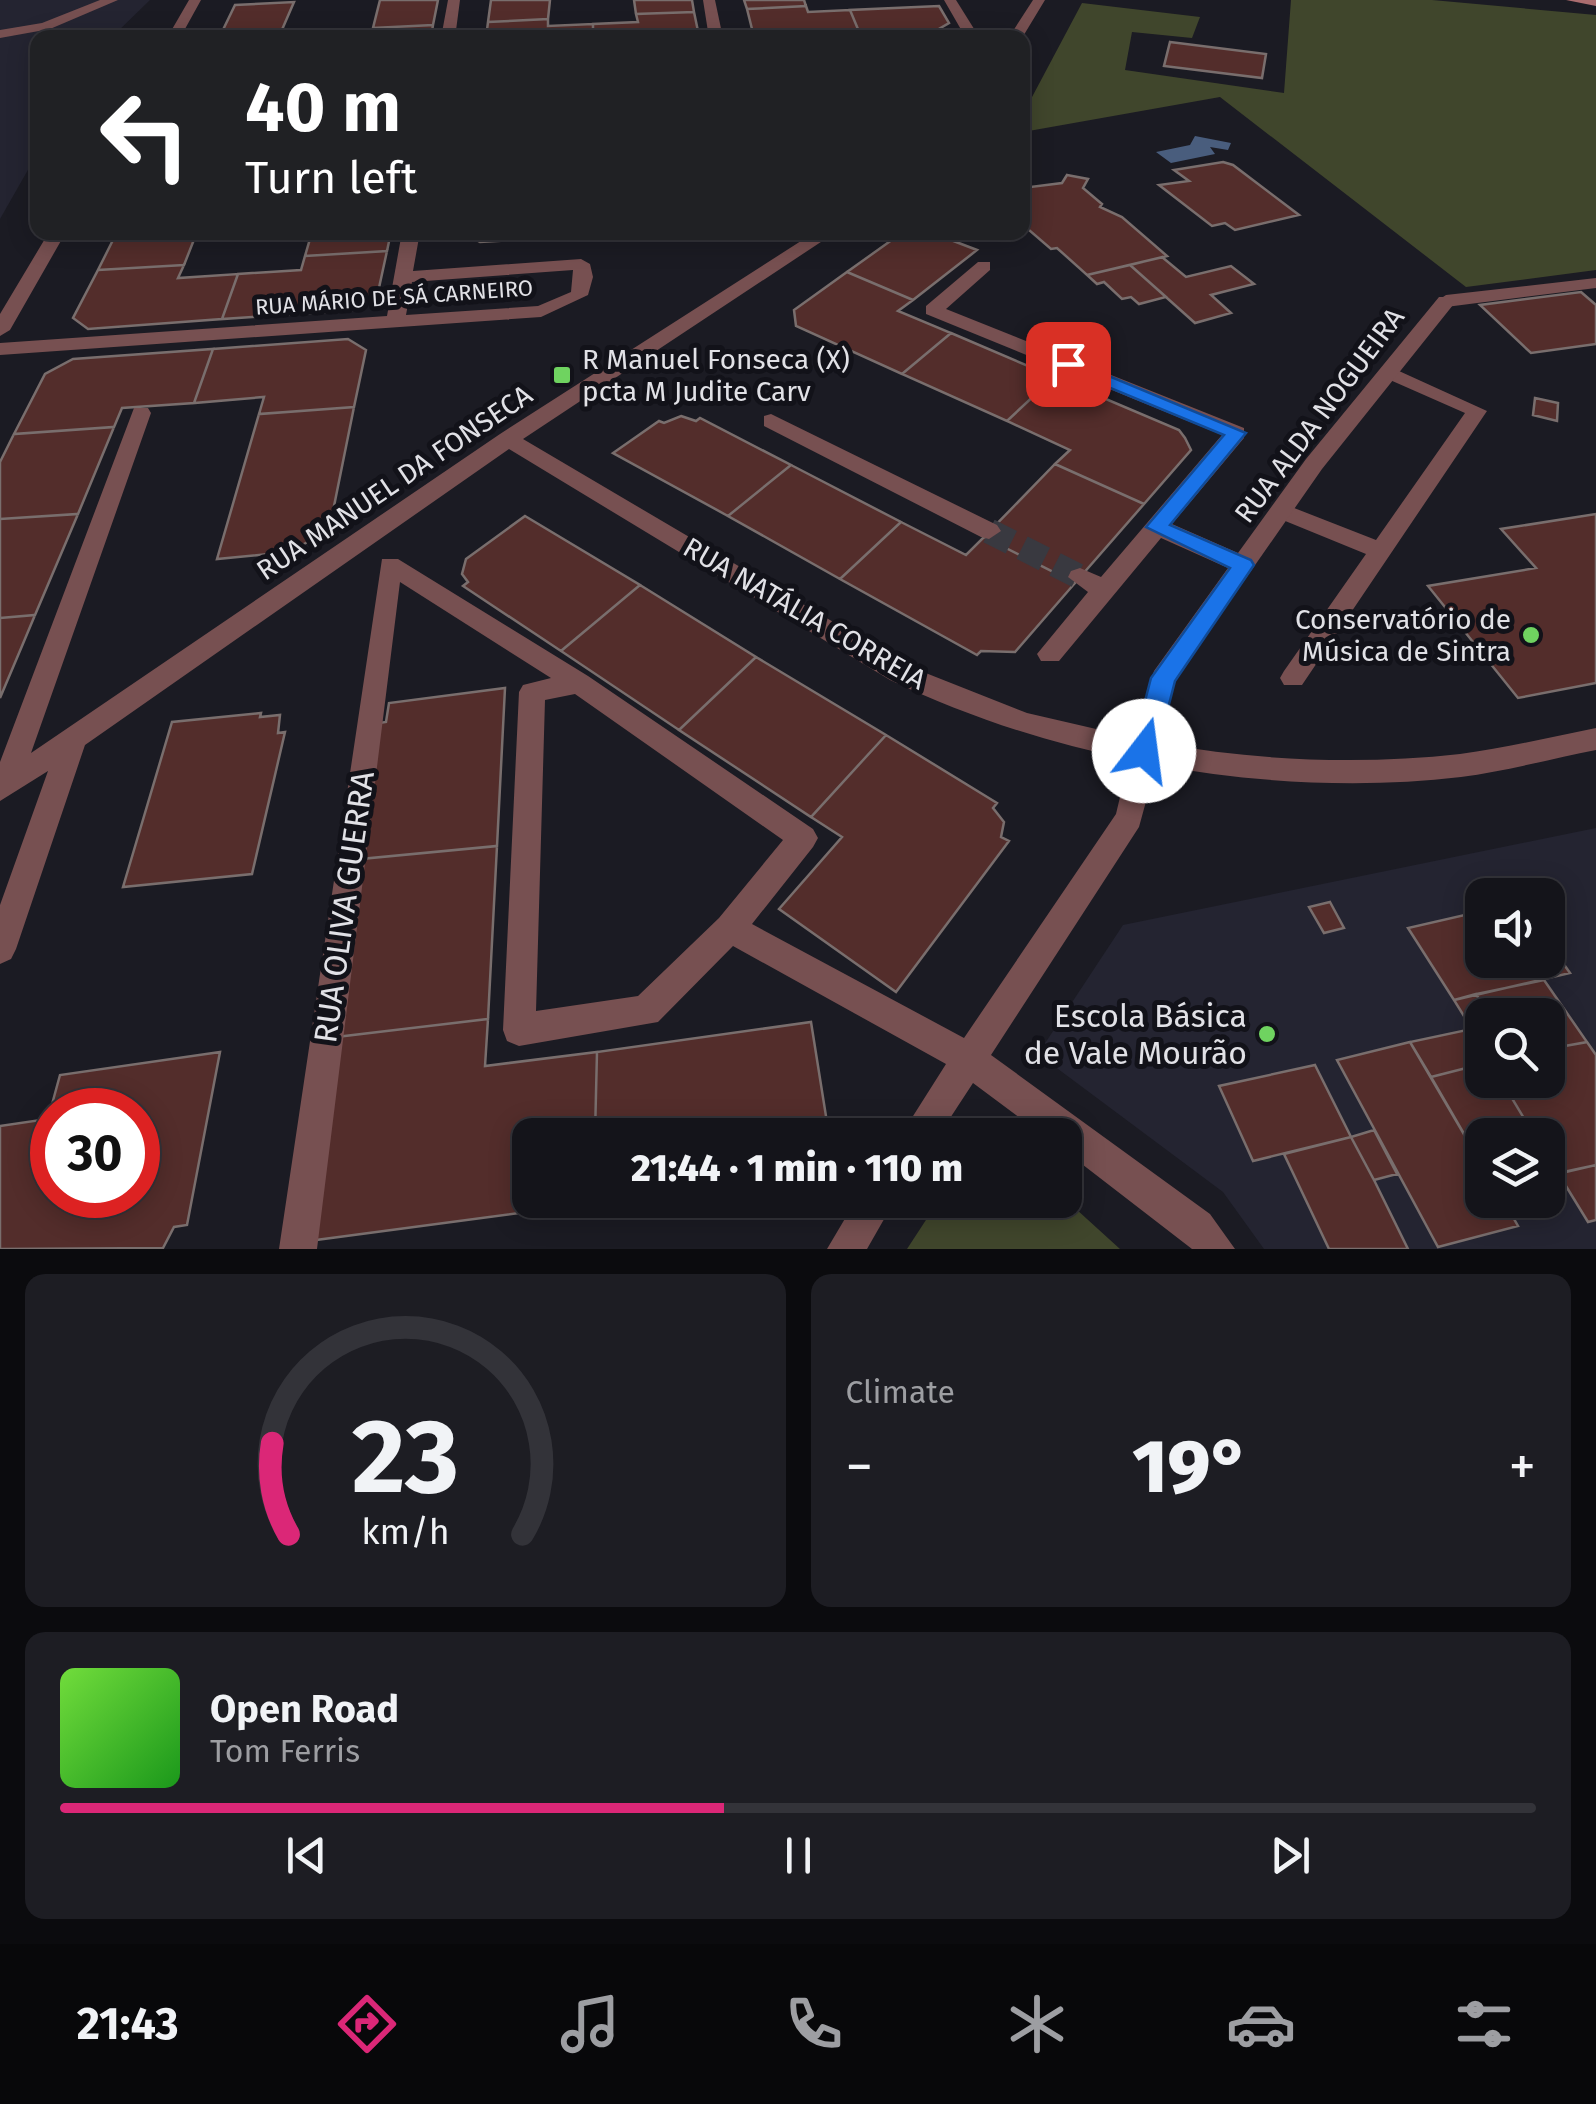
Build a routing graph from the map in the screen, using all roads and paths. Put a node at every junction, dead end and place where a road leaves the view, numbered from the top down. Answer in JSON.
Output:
{"nodes":[{"id":1,"x":112,"y":0,"type":"edge"},
{"id":2,"x":195,"y":0,"type":"edge"},
{"id":3,"x":454,"y":0,"type":"edge"},
{"id":4,"x":709,"y":0,"type":"edge"},
{"id":5,"x":950,"y":0,"type":"edge"},
{"id":6,"x":1039,"y":0,"type":"edge"},
{"id":7,"x":1572,"y":0,"type":"edge"},
{"id":8,"x":1596,"y":2,"type":"edge"},
{"id":9,"x":178,"y":30,"type":"edge"},
{"id":10,"x":449,"y":30,"type":"edge"},
{"id":11,"x":715,"y":30,"type":"edge"},
{"id":12,"x":968,"y":30,"type":"edge"},
{"id":13,"x":1020,"y":30,"type":"edge"},
{"id":14,"x":0,"y":34,"type":"edge"},
{"id":15,"x":53,"y":240,"type":"edge"},
{"id":16,"x":410,"y":240,"type":"edge"},
{"id":17,"x":816,"y":240,"type":"edge"},
{"id":18,"x":984,"y":266,"type":"dead end"},
{"id":19,"x":404,"y":276,"type":"junction"},
{"id":20,"x":1596,"y":282,"type":"edge"},
{"id":21,"x":396,"y":319,"type":"junction"},
{"id":22,"x":0,"y":330,"type":"edge"},
{"id":23,"x":0,"y":350,"type":"edge"},
{"id":24,"x":1388,"y":372,"type":"junction"},
{"id":25,"x":141,"y":413,"type":"dead end"},
{"id":26,"x":771,"y":421,"type":"dead end"},
{"id":27,"x":508,"y":439,"type":"junction"},
{"id":28,"x":1281,"y":511,"type":"junction"},
{"id":29,"x":1157,"y":527,"type":"junction"},
{"id":30,"x":990,"y":531,"type":"tunnel mouth"},
{"id":31,"x":1383,"y":552,"type":"junction"},
{"id":32,"x":1244,"y":565,"type":"junction"},
{"id":33,"x":1080,"y":577,"type":"tunnel mouth"},
{"id":34,"x":1104,"y":590,"type":"junction"},
{"id":35,"x":1050,"y":654,"type":"dead end"},
{"id":36,"x":1294,"y":678,"type":"dead end"},
{"id":37,"x":578,"y":683,"type":"junction"},
{"id":38,"x":73,"y":739,"type":"junction"},
{"id":39,"x":1596,"y":739,"type":"edge"},
{"id":40,"x":1144,"y":751,"type":"junction"},
{"id":41,"x":2,"y":788,"type":"edge"},
{"id":42,"x":730,"y":928,"type":"junction"},
{"id":43,"x":0,"y":949,"type":"edge"},
{"id":44,"x":968,"y":1058,"type":"junction"},
{"id":45,"x":930,"y":1118,"type":"edge"},
{"id":46,"x":866,"y":1218,"type":"edge"},
{"id":47,"x":298,"y":1249,"type":"edge"},
{"id":48,"x":846,"y":1249,"type":"edge"},
{"id":49,"x":1216,"y":1249,"type":"edge"}],
"edges":[{"from":1,"to":14,"type":"street"},
{"from":2,"to":9,"type":"street"},
{"from":3,"to":10,"type":"street"},
{"from":4,"to":11,"type":"street"},
{"from":5,"to":12,"type":"street"},
{"from":6,"to":13,"type":"street"},
{"from":7,"to":8,"type":"street"},
{"from":15,"to":22,"type":"street"},
{"from":16,"to":19,"type":"street"},
{"from":17,"to":27,"type":"street","name":"RUA MANUEL DA FONSECA"},
{"from":18,"to":29,"type":"street"},
{"from":19,"to":21,"type":"street"},
{"from":19,"to":21,"type":"street","name":"RUA MÁRIO DE SÁ CARNEIRO"},
{"from":20,"to":24,"type":"street","name":"RUA ALDA NOGUEIRA"},
{"from":21,"to":23,"type":"street","name":"RUA MÁRIO DE SÁ CARNEIRO"},
{"from":24,"to":28,"type":"street","name":"RUA ALDA NOGUEIRA"},
{"from":24,"to":31,"type":"street"},
{"from":25,"to":41,"type":"street"},
{"from":26,"to":30,"type":"street"},
{"from":27,"to":38,"type":"street","name":"RUA MANUEL DA FONSECA"},
{"from":27,"to":40,"type":"street","name":"RUA NATÁLIA CORREIA"},
{"from":28,"to":31,"type":"street"},
{"from":28,"to":32,"type":"street","name":"RUA ALDA NOGUEIRA"},
{"from":29,"to":32,"type":"street"},
{"from":29,"to":34,"type":"street"},
{"from":31,"to":36,"type":"street"},
{"from":32,"to":40,"type":"street","name":"RUA ALDA NOGUEIRA"},
{"from":33,"to":34,"type":"street"},
{"from":34,"to":35,"type":"street"},
{"from":37,"to":42,"type":"street"},
{"from":37,"to":42,"type":"street"},
{"from":37,"to":47,"type":"street","name":"RUA OLIVA GUERRA"},
{"from":38,"to":41,"type":"street","name":"RUA MANUEL DA FONSECA"},
{"from":38,"to":43,"type":"street"},
{"from":39,"to":40,"type":"street","name":"RUA NATÁLIA CORREIA"},
{"from":40,"to":44,"type":"street","name":"RUA ALDA NOGUEIRA"},
{"from":42,"to":44,"type":"street"},
{"from":44,"to":45,"type":"street","name":"RUA ALDA NOGUEIRA"},
{"from":44,"to":49,"type":"street"},
{"from":46,"to":48,"type":"street"}]}
